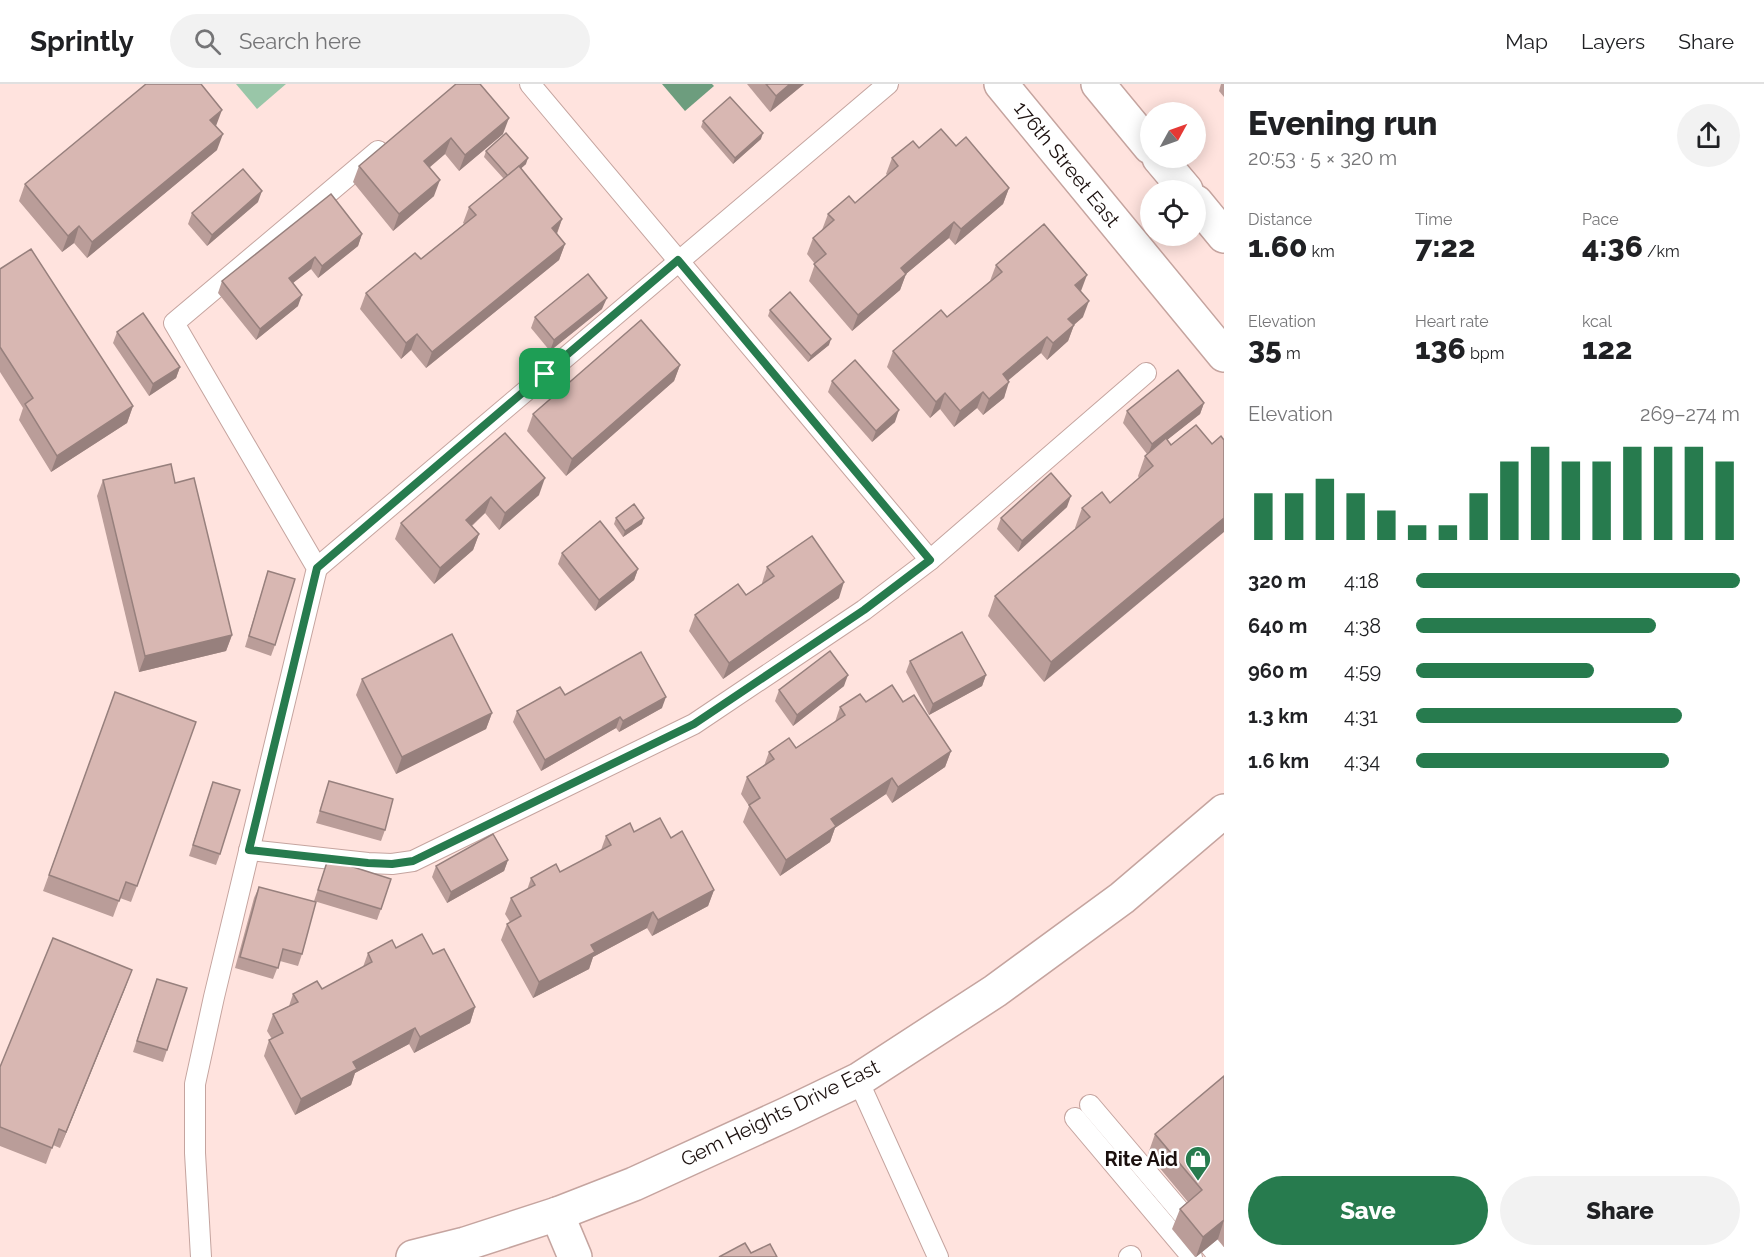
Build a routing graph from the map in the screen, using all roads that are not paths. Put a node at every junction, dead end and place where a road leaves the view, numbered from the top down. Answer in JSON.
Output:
{"nodes":[{"id":1,"x":530,"y":84,"type":"edge"},
{"id":2,"x":888,"y":84,"type":"edge"},
{"id":3,"x":1001,"y":84,"type":"edge"},
{"id":4,"x":1098,"y":84,"type":"edge"},
{"id":5,"x":1140,"y":135,"type":"edge"},
{"id":6,"x":389,"y":142,"type":"edge"},
{"id":7,"x":1167,"y":168,"type":"edge"},
{"id":8,"x":1178,"y":180,"type":"edge"},
{"id":9,"x":1206,"y":214,"type":"edge"},
{"id":10,"x":1224,"y":236,"type":"edge"},
{"id":11,"x":678,"y":260,"type":"junction"},
{"id":12,"x":1224,"y":355,"type":"edge"},
{"id":13,"x":1146,"y":373,"type":"dead end"},
{"id":14,"x":930,"y":560,"type":"junction"},
{"id":15,"x":317,"y":568,"type":"junction"},
{"id":16,"x":1224,"y":811,"type":"edge"},
{"id":17,"x":249,"y":850,"type":"junction"},
{"id":18,"x":858,"y":1080,"type":"junction"},
{"id":19,"x":1090,"y":1105,"type":"dead end"},
{"id":20,"x":1075,"y":1118,"type":"dead end"},
{"id":21,"x":556,"y":1214,"type":"junction"},
{"id":22,"x":1186,"y":1218,"type":"edge"},
{"id":23,"x":201,"y":1257,"type":"edge"},
{"id":24,"x":413,"y":1257,"type":"edge"},
{"id":25,"x":575,"y":1257,"type":"edge"},
{"id":26,"x":938,"y":1257,"type":"edge"},
{"id":27,"x":1192,"y":1257,"type":"edge"}],
"edges":[{"from":1,"to":11,"type":"lane"},
{"from":2,"to":11,"type":"lane"},
{"from":3,"to":12,"type":"street","name":"176th Street East"},
{"from":4,"to":5,"type":"street"},
{"from":6,"to":15,"type":"lane"},
{"from":7,"to":8,"type":"street"},
{"from":9,"to":10,"type":"street"},
{"from":11,"to":14,"type":"lane"},
{"from":11,"to":15,"type":"lane"},
{"from":13,"to":14,"type":"lane"},
{"from":14,"to":17,"type":"lane"},
{"from":15,"to":17,"type":"lane"},
{"from":16,"to":18,"type":"street","name":"Gem Heights Drive East"},
{"from":17,"to":23,"type":"lane"},
{"from":18,"to":21,"type":"street","name":"Gem Heights Drive East"},
{"from":18,"to":26,"type":"lane"},
{"from":19,"to":22,"type":"lane"},
{"from":20,"to":27,"type":"lane"},
{"from":21,"to":24,"type":"street","name":"Gem Heights Drive East"},
{"from":21,"to":25,"type":"street"}]}
